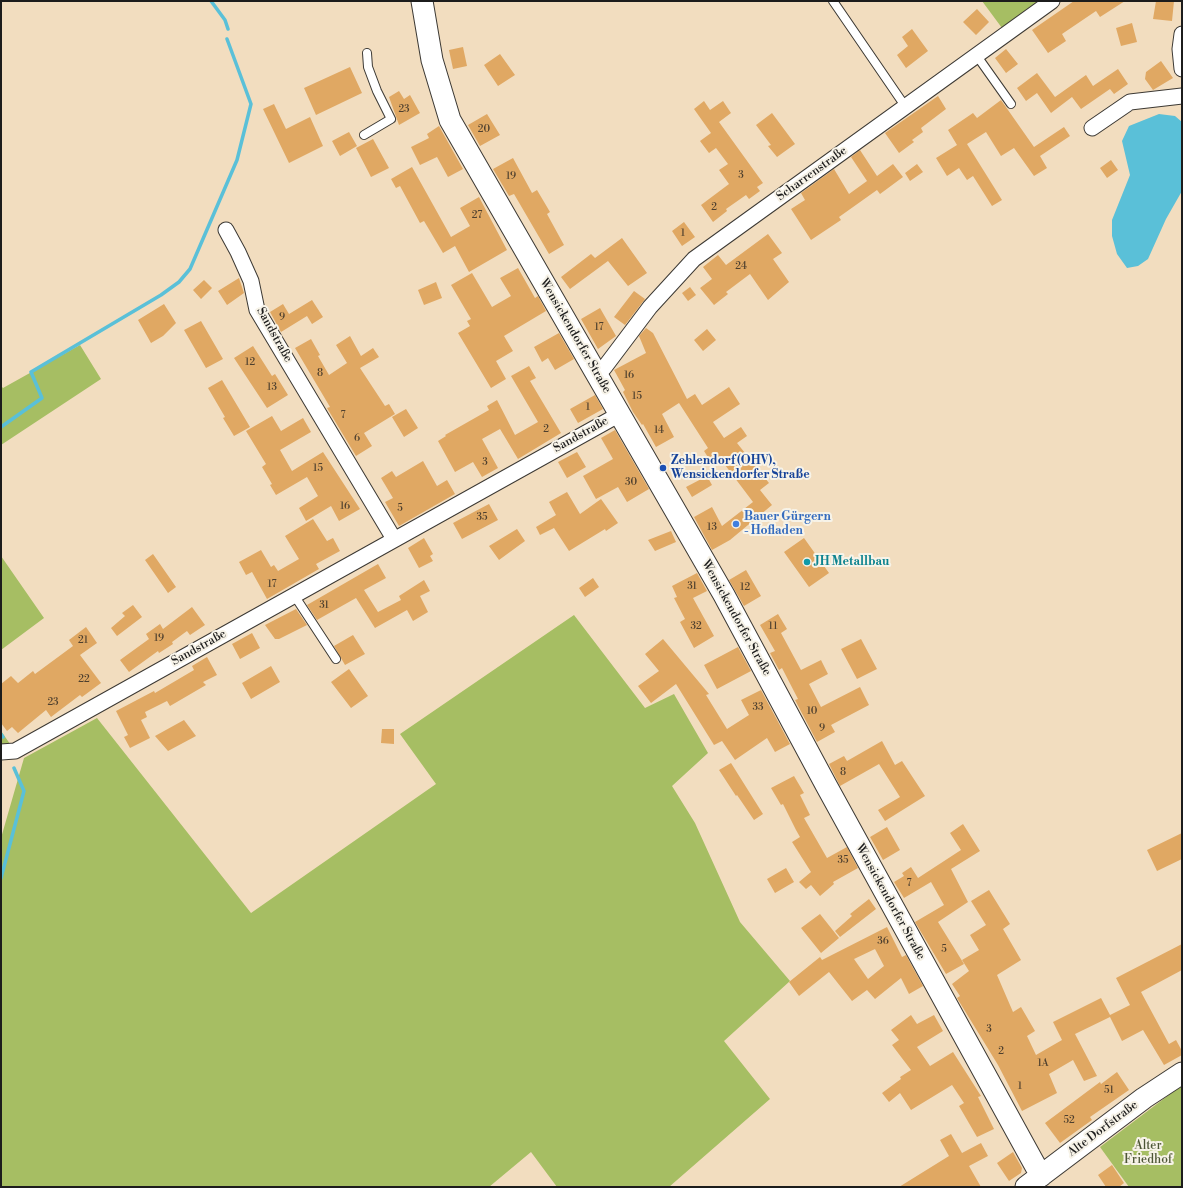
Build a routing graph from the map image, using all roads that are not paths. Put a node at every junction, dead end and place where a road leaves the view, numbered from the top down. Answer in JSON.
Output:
{"nodes":[{"id":1,"x":422,"y":1,"type":"edge"},
{"id":2,"x":833,"y":1,"type":"edge"},
{"id":3,"x":1052,"y":1,"type":"edge"},
{"id":4,"x":1182,"y":34,"type":"edge"},
{"id":5,"x":367,"y":53,"type":"dead end"},
{"id":6,"x":977,"y":56,"type":"junction"},
{"id":7,"x":1182,"y":68,"type":"edge"},
{"id":8,"x":1182,"y":96,"type":"edge"},
{"id":9,"x":1011,"y":104,"type":"dead end"},
{"id":10,"x":906,"y":106,"type":"junction"},
{"id":11,"x":1092,"y":128,"type":"dead end"},
{"id":12,"x":364,"y":135,"type":"dead end"},
{"id":13,"x":226,"y":230,"type":"dead end"},
{"id":14,"x":596,"y":372,"type":"junction"},
{"id":15,"x":620,"y":414,"type":"junction"},
{"id":16,"x":394,"y":539,"type":"junction"},
{"id":17,"x":294,"y":595,"type":"junction"},
{"id":18,"x":336,"y":659,"type":"dead end"},
{"id":19,"x":1,"y":752,"type":"edge"},
{"id":20,"x":1182,"y":1073,"type":"edge"},
{"id":21,"x":1036,"y":1182,"type":"edge"}],
"edges":[{"from":1,"to":14,"type":"main road","name":"Wensickendorfer Straße"},
{"from":2,"to":10,"type":"lane"},
{"from":3,"to":6,"type":"street","name":"Scharrenstraße"},
{"from":4,"to":7,"type":"street"},
{"from":5,"to":12,"type":"lane"},
{"from":6,"to":9,"type":"lane"},
{"from":6,"to":10,"type":"street","name":"Scharrenstraße"},
{"from":8,"to":11,"type":"street"},
{"from":10,"to":14,"type":"street","name":"Scharrenstraße"},
{"from":13,"to":16,"type":"street","name":"Sandstraße"},
{"from":14,"to":15,"type":"main road","name":"Wensickendorfer Straße"},
{"from":15,"to":16,"type":"street","name":"Sandstraße"},
{"from":15,"to":21,"type":"main road","name":"Wensickendorfer Straße"},
{"from":16,"to":17,"type":"street","name":"Sandstraße"},
{"from":17,"to":18,"type":"lane"},
{"from":17,"to":19,"type":"street","name":"Sandstraße"},
{"from":20,"to":21,"type":"main road","name":"Alte Dorfstraße"}]}
